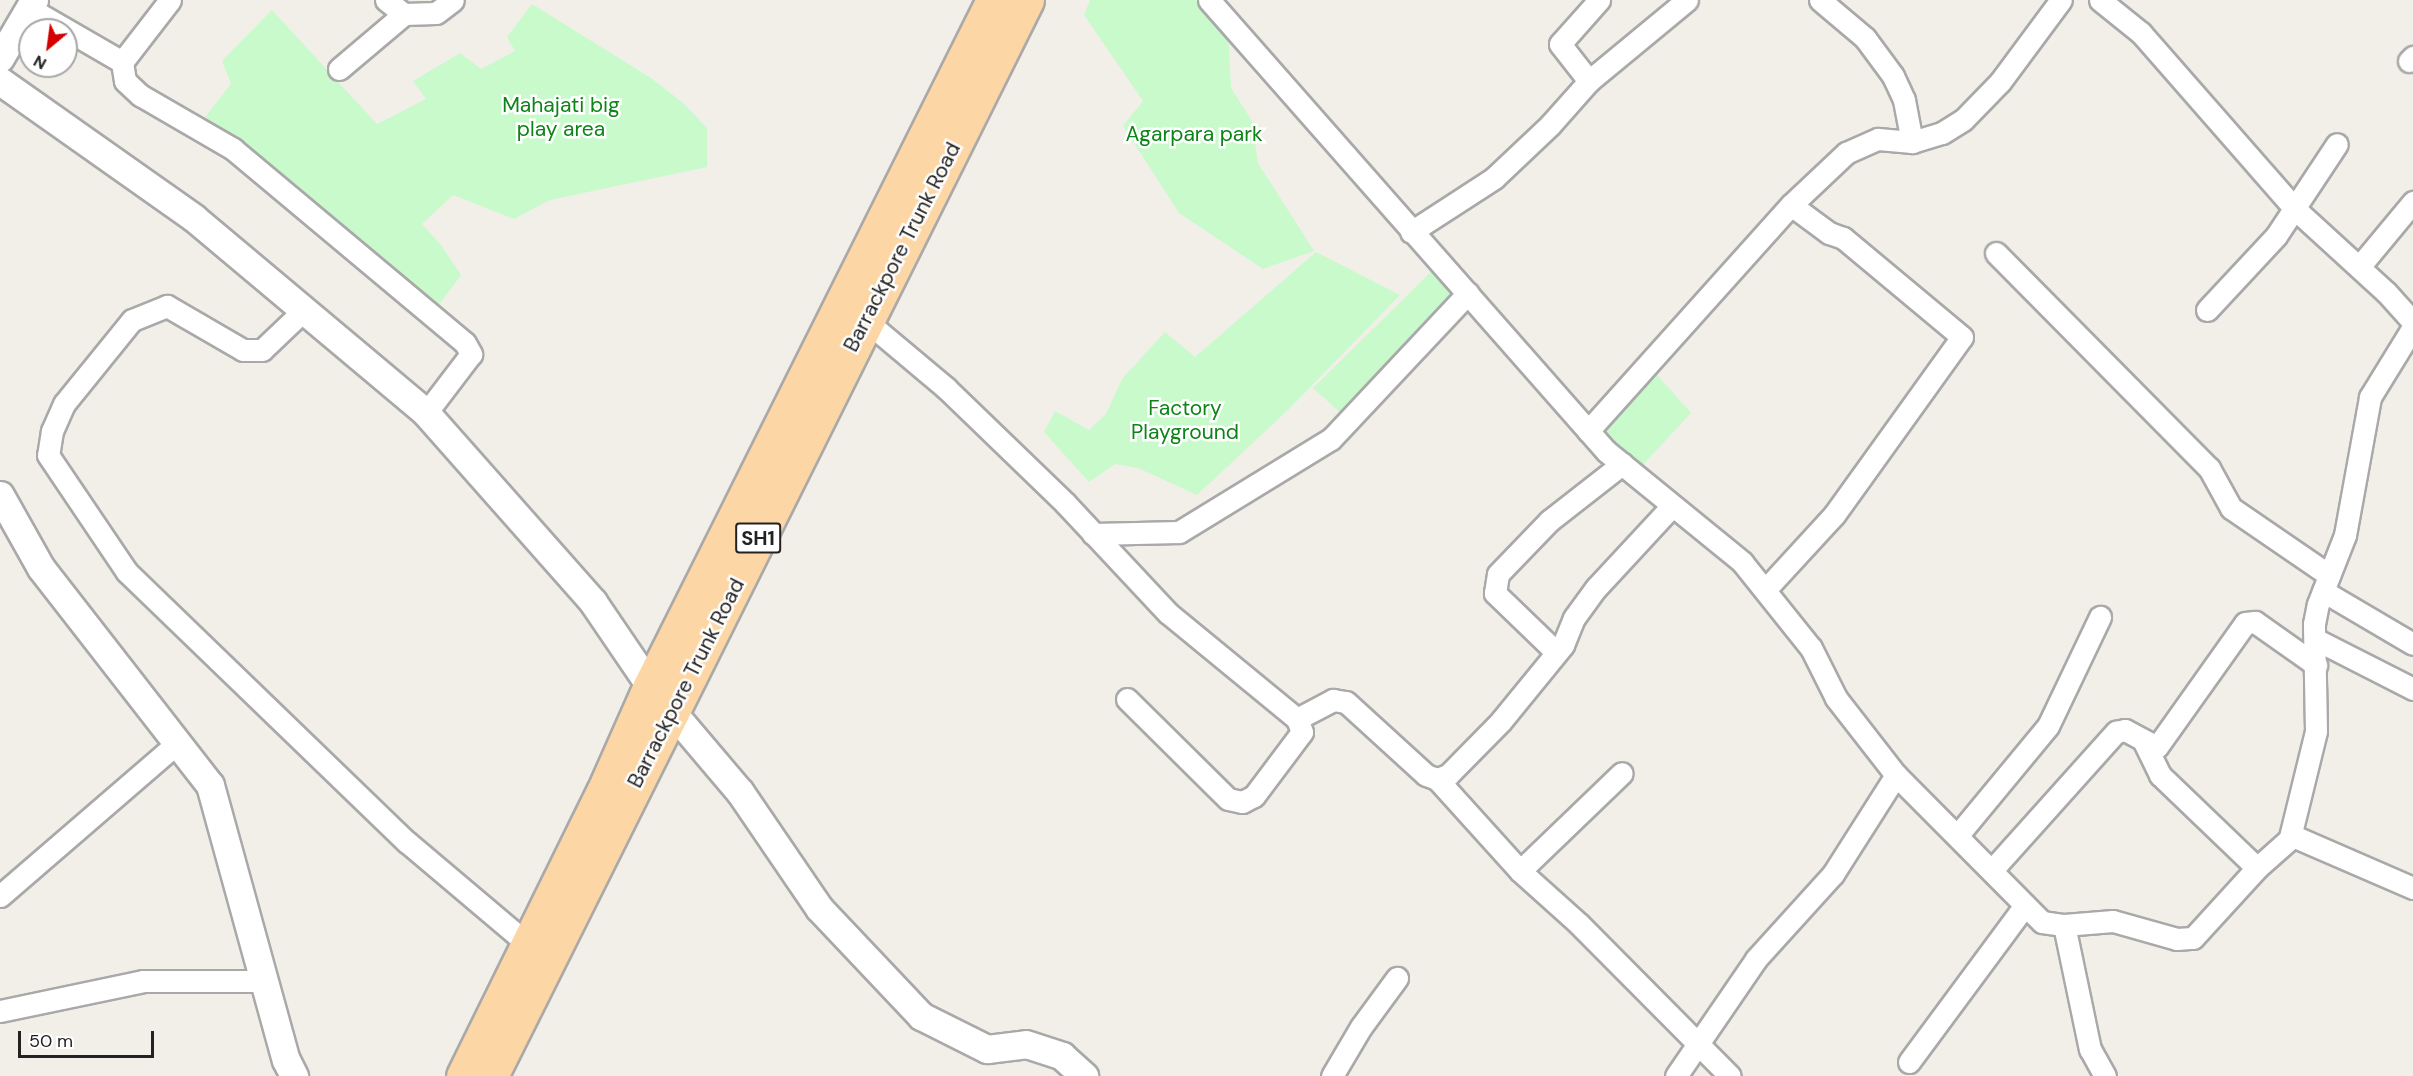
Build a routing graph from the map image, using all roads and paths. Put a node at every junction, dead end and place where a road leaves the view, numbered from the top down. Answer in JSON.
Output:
{"nodes":[{"id":1,"x":170,"y":0,"type":"edge"},
{"id":2,"x":386,"y":0,"type":"edge"},
{"id":3,"x":453,"y":0,"type":"edge"},
{"id":4,"x":993,"y":0,"type":"edge"},
{"id":5,"x":1027,"y":0,"type":"edge"},
{"id":6,"x":1209,"y":0,"type":"edge"},
{"id":7,"x":1599,"y":0,"type":"edge"},
{"id":8,"x":1687,"y":0,"type":"edge"},
{"id":9,"x":1820,"y":0,"type":"edge"},
{"id":10,"x":2061,"y":0,"type":"edge"},
{"id":11,"x":2100,"y":0,"type":"edge"},
{"id":12,"x":31,"y":4,"type":"edge"},
{"id":13,"x":404,"y":14,"type":"junction"},
{"id":14,"x":0,"y":58,"type":"edge"},
{"id":15,"x":122,"y":62,"type":"junction"},
{"id":16,"x":339,"y":69,"type":"dead end"},
{"id":17,"x":0,"y":81,"type":"edge"},
{"id":18,"x":1589,"y":81,"type":"junction"},
{"id":19,"x":1912,"y":142,"type":"junction"},
{"id":20,"x":2337,"y":144,"type":"dead end"},
{"id":21,"x":2413,"y":202,"type":"edge"},
{"id":22,"x":1791,"y":205,"type":"junction"},
{"id":23,"x":2295,"y":209,"type":"junction"},
{"id":24,"x":1411,"y":232,"type":"junction"},
{"id":25,"x":1996,"y":253,"type":"dead end"},
{"id":26,"x":2359,"y":267,"type":"junction"},
{"id":27,"x":1468,"y":293,"type":"junction"},
{"id":28,"x":304,"y":310,"type":"junction"},
{"id":29,"x":2207,"y":310,"type":"dead end"},
{"id":30,"x":864,"y":320,"type":"junction"},
{"id":31,"x":2413,"y":325,"type":"edge"},
{"id":32,"x":426,"y":413,"type":"junction"},
{"id":33,"x":1588,"y":431,"type":"junction"},
{"id":34,"x":1622,"y":464,"type":"junction"},
{"id":35,"x":0,"y":495,"type":"edge"},
{"id":36,"x":1672,"y":506,"type":"junction"},
{"id":37,"x":1093,"y":534,"type":"junction"},
{"id":38,"x":2326,"y":583,"type":"junction"},
{"id":39,"x":1765,"y":590,"type":"junction"},
{"id":40,"x":2100,"y":617,"type":"dead end"},
{"id":41,"x":2315,"y":639,"type":"junction"},
{"id":42,"x":2413,"y":644,"type":"edge"},
{"id":43,"x":1557,"y":652,"type":"junction"},
{"id":44,"x":2316,"y":665,"type":"junction"},
{"id":45,"x":650,"y":686,"type":"junction"},
{"id":46,"x":2413,"y":689,"type":"edge"},
{"id":47,"x":1127,"y":699,"type":"dead end"},
{"id":48,"x":672,"y":711,"type":"junction"},
{"id":49,"x":1297,"y":719,"type":"junction"},
{"id":50,"x":2144,"y":742,"type":"junction"},
{"id":51,"x":177,"y":743,"type":"junction"},
{"id":52,"x":1622,"y":773,"type":"dead end"},
{"id":53,"x":1896,"y":775,"type":"junction"},
{"id":54,"x":1437,"y":779,"type":"junction"},
{"id":55,"x":1957,"y":836,"type":"junction"},
{"id":56,"x":2290,"y":837,"type":"junction"},
{"id":57,"x":2257,"y":868,"type":"junction"},
{"id":58,"x":1992,"y":870,"type":"junction"},
{"id":59,"x":1520,"y":871,"type":"junction"},
{"id":60,"x":2413,"y":888,"type":"edge"},
{"id":61,"x":0,"y":896,"type":"edge"},
{"id":62,"x":2025,"y":905,"type":"junction"},
{"id":63,"x":2064,"y":925,"type":"junction"},
{"id":64,"x":529,"y":945,"type":"junction"},
{"id":65,"x":1397,"y":978,"type":"dead end"},
{"id":66,"x":265,"y":981,"type":"junction"},
{"id":67,"x":0,"y":1011,"type":"edge"},
{"id":68,"x":1697,"y":1044,"type":"junction"},
{"id":69,"x":1909,"y":1062,"type":"dead end"},
{"id":70,"x":294,"y":1076,"type":"edge"},
{"id":71,"x":463,"y":1076,"type":"edge"},
{"id":72,"x":491,"y":1076,"type":"edge"},
{"id":73,"x":1084,"y":1076,"type":"edge"},
{"id":74,"x":1332,"y":1076,"type":"edge"},
{"id":75,"x":1676,"y":1076,"type":"edge"},
{"id":76,"x":1730,"y":1076,"type":"edge"},
{"id":77,"x":2105,"y":1076,"type":"edge"}],
"edges":[{"from":1,"to":15,"type":"street"},
{"from":2,"to":13,"type":"street"},
{"from":3,"to":13,"type":"street"},
{"from":4,"to":45,"type":"main road","name":"Barrackpore Trunk Road","number":"SH1"},
{"from":5,"to":30,"type":"main road","name":"Barrackpore Trunk Road","number":"SH1"},
{"from":6,"to":24,"type":"street"},
{"from":7,"to":18,"type":"street"},
{"from":8,"to":18,"type":"street"},
{"from":9,"to":19,"type":"street"},
{"from":10,"to":19,"type":"street"},
{"from":11,"to":23,"type":"street"},
{"from":12,"to":14,"type":"street"},
{"from":12,"to":15,"type":"street"},
{"from":13,"to":16,"type":"street"},
{"from":15,"to":32,"type":"street"},
{"from":17,"to":28,"type":"street"},
{"from":18,"to":24,"type":"street"},
{"from":19,"to":22,"type":"street"},
{"from":20,"to":23,"type":"street"},
{"from":21,"to":26,"type":"street"},
{"from":22,"to":33,"type":"street"},
{"from":22,"to":39,"type":"street"},
{"from":23,"to":26,"type":"street"},
{"from":23,"to":29,"type":"street"},
{"from":24,"to":27,"type":"street"},
{"from":25,"to":38,"type":"street"},
{"from":26,"to":31,"type":"street"},
{"from":27,"to":33,"type":"street"},
{"from":27,"to":37,"type":"street"},
{"from":28,"to":32,"type":"street"},
{"from":28,"to":64,"type":"street"},
{"from":30,"to":37,"type":"street"},
{"from":30,"to":48,"type":"main road","name":"Barrackpore Trunk Road","number":"SH1"},
{"from":31,"to":38,"type":"street"},
{"from":32,"to":45,"type":"street"},
{"from":33,"to":34,"type":"street"},
{"from":34,"to":36,"type":"street"},
{"from":34,"to":43,"type":"street"},
{"from":35,"to":51,"type":"street"},
{"from":36,"to":39,"type":"street"},
{"from":36,"to":43,"type":"street"},
{"from":37,"to":49,"type":"street"},
{"from":38,"to":41,"type":"street"},
{"from":38,"to":42,"type":"street"},
{"from":39,"to":53,"type":"street"},
{"from":40,"to":55,"type":"street"},
{"from":41,"to":44,"type":"street"},
{"from":41,"to":46,"type":"street"},
{"from":43,"to":54,"type":"street"},
{"from":44,"to":50,"type":"street"},
{"from":44,"to":56,"type":"street"},
{"from":45,"to":48,"type":"street"},
{"from":45,"to":64,"type":"main road","name":"Barrackpore Trunk Road","number":"SH1"},
{"from":47,"to":49,"type":"street"},
{"from":48,"to":72,"type":"main road","name":"Barrackpore Trunk Road","number":"SH1"},
{"from":48,"to":73,"type":"street"},
{"from":49,"to":54,"type":"street"},
{"from":50,"to":57,"type":"street"},
{"from":50,"to":58,"type":"street"},
{"from":51,"to":61,"type":"street"},
{"from":51,"to":66,"type":"street"},
{"from":52,"to":59,"type":"street"},
{"from":53,"to":55,"type":"street"},
{"from":53,"to":68,"type":"street"},
{"from":54,"to":59,"type":"street"},
{"from":55,"to":58,"type":"street"},
{"from":56,"to":57,"type":"street"},
{"from":56,"to":60,"type":"street"},
{"from":57,"to":63,"type":"street"},
{"from":58,"to":62,"type":"street"},
{"from":59,"to":68,"type":"street"},
{"from":62,"to":63,"type":"street"},
{"from":62,"to":69,"type":"street"},
{"from":63,"to":77,"type":"street"},
{"from":64,"to":71,"type":"main road","name":"Barrackpore Trunk Road","number":"SH1"},
{"from":65,"to":74,"type":"street"},
{"from":66,"to":67,"type":"street"},
{"from":66,"to":70,"type":"street"},
{"from":68,"to":75,"type":"street"},
{"from":68,"to":76,"type":"street"}]}
